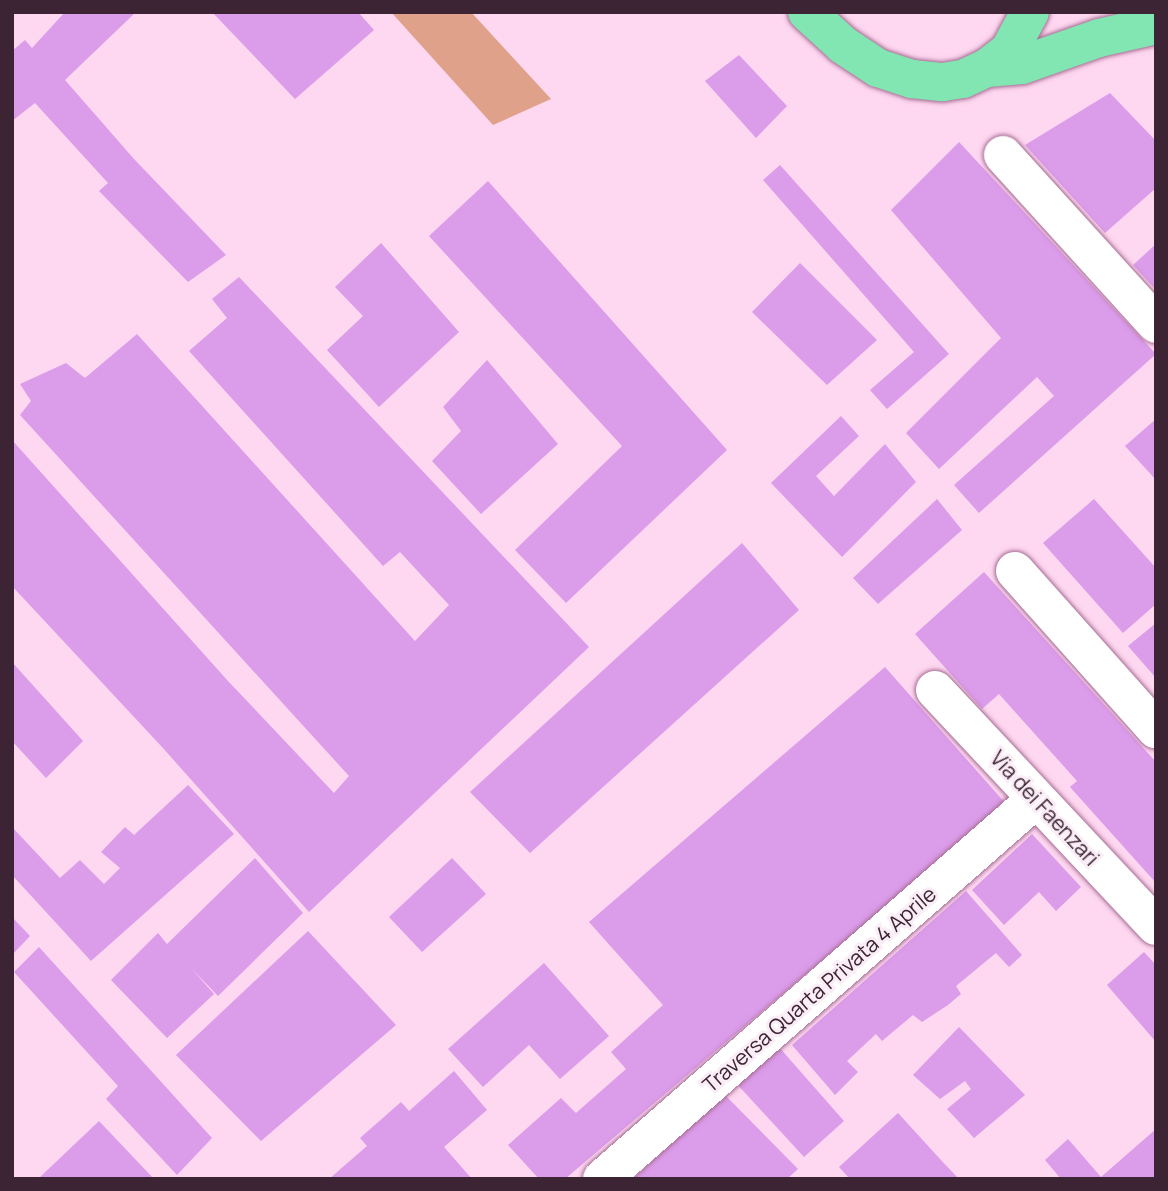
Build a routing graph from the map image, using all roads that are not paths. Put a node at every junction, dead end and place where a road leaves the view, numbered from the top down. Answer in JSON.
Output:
{"nodes":[{"id":1,"x":807,"y":12,"type":"edge"},
{"id":2,"x":1030,"y":12,"type":"edge"},
{"id":3,"x":1156,"y":25,"type":"edge"},
{"id":4,"x":987,"y":68,"type":"junction"},
{"id":5,"x":1003,"y":155,"type":"dead end"},
{"id":6,"x":1156,"y":324,"type":"edge"},
{"id":7,"x":1015,"y":571,"type":"dead end"},
{"id":8,"x":935,"y":690,"type":"dead end"},
{"id":9,"x":1156,"y":729,"type":"edge"},
{"id":10,"x":1036,"y":799,"type":"junction"},
{"id":11,"x":1156,"y":926,"type":"edge"},
{"id":12,"x":602,"y":1179,"type":"edge"}],
"edges":[{"from":1,"to":4,"type":"highway"},
{"from":2,"to":4,"type":"highway"},
{"from":3,"to":4,"type":"highway"},
{"from":5,"to":6,"type":"street"},
{"from":7,"to":9,"type":"street"},
{"from":8,"to":10,"type":"street","name":"Via dei Faenzari"},
{"from":10,"to":11,"type":"street","name":"Via dei Faenzari"},
{"from":10,"to":12,"type":"street","name":"Traversa Quarta Privata 4 Aprile"}]}
